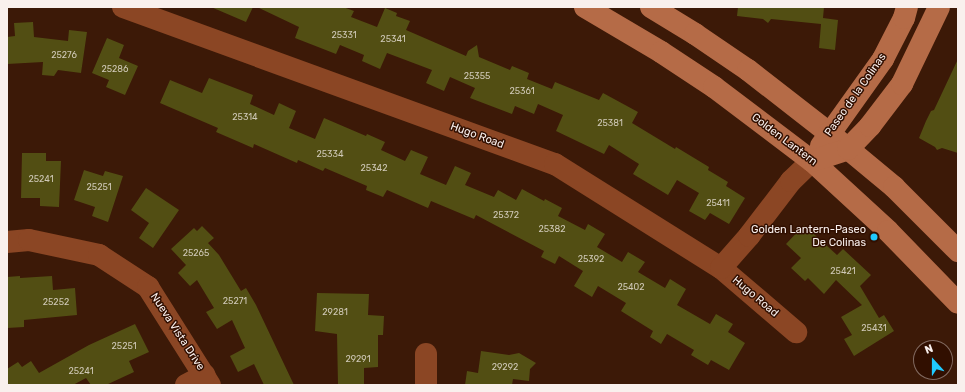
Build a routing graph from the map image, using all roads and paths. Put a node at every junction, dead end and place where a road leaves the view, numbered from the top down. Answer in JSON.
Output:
{"nodes":[{"id":1,"x":123,"y":7,"type":"edge"},
{"id":2,"x":585,"y":7,"type":"edge"},
{"id":3,"x":651,"y":7,"type":"edge"},
{"id":4,"x":907,"y":7,"type":"edge"},
{"id":5,"x":939,"y":7,"type":"edge"},
{"id":6,"x":829,"y":133,"type":"junction"},
{"id":7,"x":848,"y":149,"type":"junction"},
{"id":8,"x":812,"y":161,"type":"junction"},
{"id":9,"x":7,"y":242,"type":"edge"},
{"id":10,"x":958,"y":251,"type":"edge"},
{"id":11,"x":721,"y":268,"type":"junction"},
{"id":12,"x":958,"y":303,"type":"edge"},
{"id":13,"x":796,"y":332,"type":"dead end"},
{"id":14,"x":426,"y":354,"type":"dead end"},
{"id":15,"x":200,"y":382,"type":"edge"},
{"id":16,"x":426,"y":385,"type":"edge"}],
"edges":[{"from":1,"to":11,"type":"street","name":"Hugo Road"},
{"from":2,"to":8,"type":"main road","name":"Golden Lantern"},
{"from":3,"to":6,"type":"main road"},
{"from":4,"to":6,"type":"main road","name":"Paseo de la Colinas"},
{"from":5,"to":7,"type":"main road","name":"Paseo de la Colinas"},
{"from":6,"to":7,"type":"main road"},
{"from":6,"to":8,"type":"main road","name":"Paseo de la Colinas"},
{"from":7,"to":8,"type":"main road","name":"Paseo de la Colinas"},
{"from":7,"to":10,"type":"main road"},
{"from":8,"to":11,"type":"street","name":"Paseo de la Colinas"},
{"from":8,"to":12,"type":"main road","name":"Golden Lantern"},
{"from":9,"to":15,"type":"street","name":"Nueva Vista Drive"},
{"from":11,"to":13,"type":"street","name":"Hugo Road"},
{"from":14,"to":16,"type":"street"}]}
